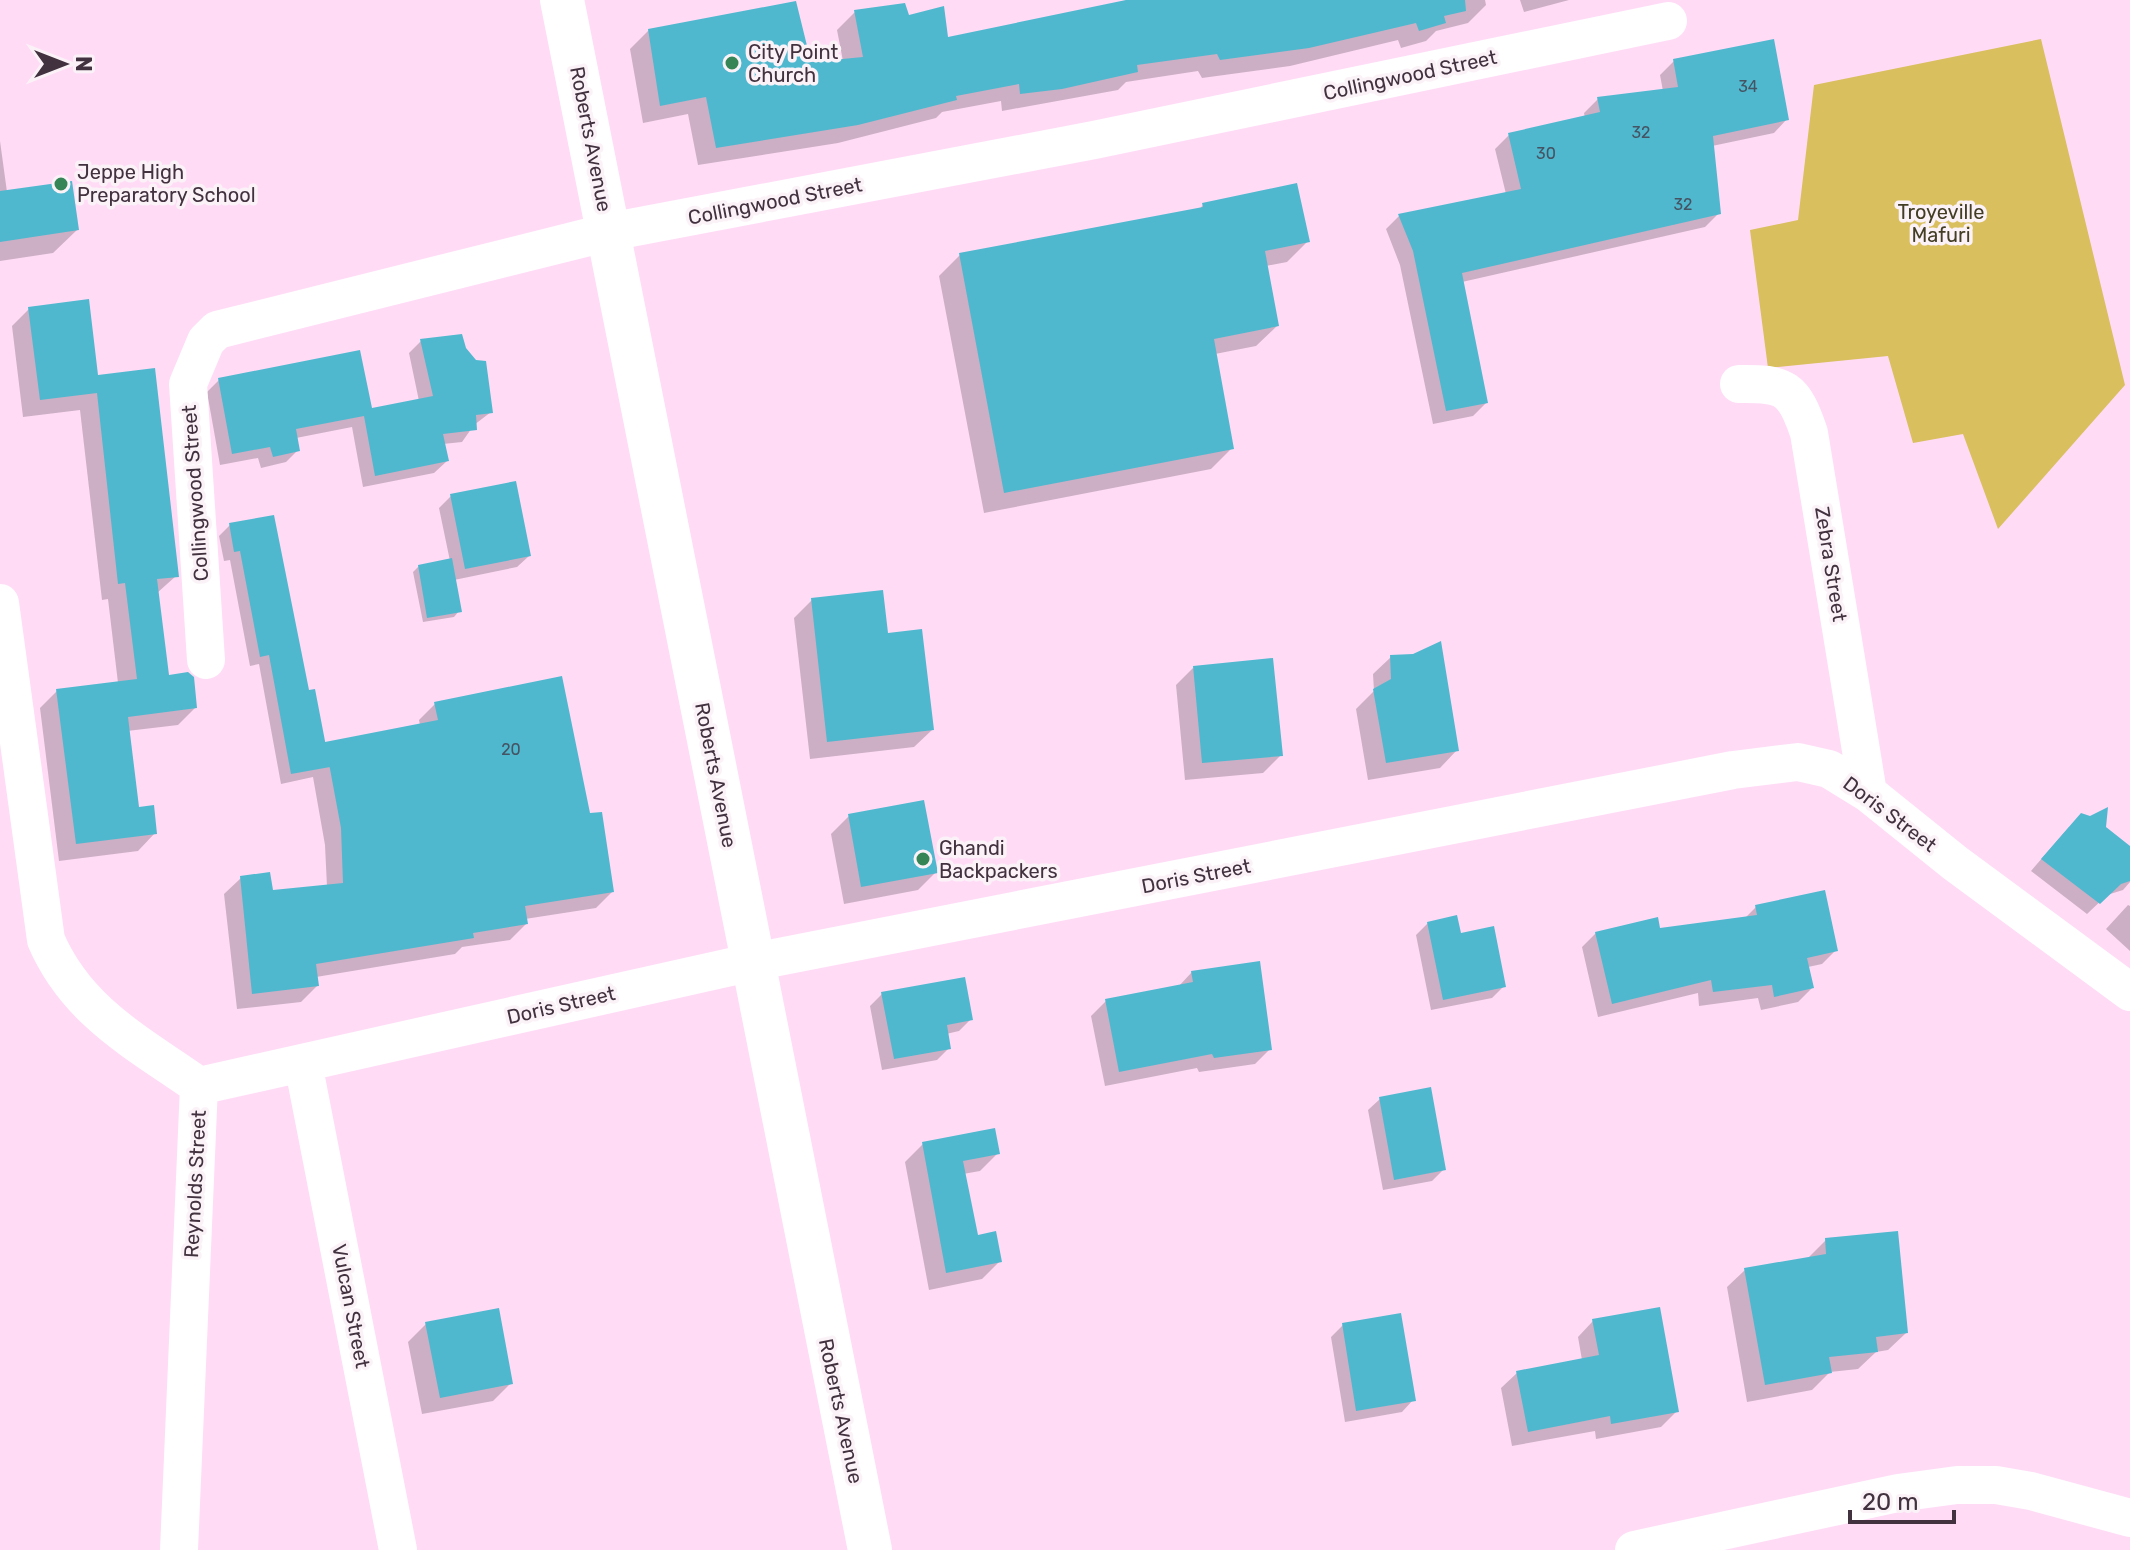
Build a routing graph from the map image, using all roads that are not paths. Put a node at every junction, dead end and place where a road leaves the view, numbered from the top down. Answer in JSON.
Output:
{"nodes":[{"id":1,"x":562,"y":0,"type":"edge"},
{"id":2,"x":1668,"y":21,"type":"dead end"},
{"id":3,"x":609,"y":232,"type":"junction"},
{"id":4,"x":1739,"y":384,"type":"dead end"},
{"id":5,"x":0,"y":603,"type":"edge"},
{"id":6,"x":206,"y":660,"type":"dead end"},
{"id":7,"x":1868,"y":793,"type":"junction"},
{"id":8,"x":753,"y":962,"type":"junction"},
{"id":9,"x":2130,"y":992,"type":"edge"},
{"id":10,"x":303,"y":1063,"type":"junction"},
{"id":11,"x":199,"y":1086,"type":"junction"},
{"id":12,"x":2130,"y":1518,"type":"edge"},
{"id":13,"x":179,"y":1550,"type":"edge"},
{"id":14,"x":398,"y":1550,"type":"edge"},
{"id":15,"x":870,"y":1550,"type":"edge"},
{"id":16,"x":1634,"y":1550,"type":"edge"}],
"edges":[{"from":1,"to":3,"type":"main road","name":"Roberts Avenue"},
{"from":2,"to":3,"type":"street","name":"Collingwood Street"},
{"from":3,"to":6,"type":"street","name":"Collingwood Street"},
{"from":3,"to":8,"type":"main road","name":"Roberts Avenue"},
{"from":4,"to":7,"type":"street","name":"Zebra Street"},
{"from":5,"to":11,"type":"street","name":"Reynolds Street"},
{"from":7,"to":8,"type":"street","name":"Doris Street"},
{"from":7,"to":9,"type":"street","name":"Doris Street"},
{"from":8,"to":10,"type":"street","name":"Doris Street"},
{"from":8,"to":15,"type":"main road","name":"Roberts Avenue"},
{"from":10,"to":11,"type":"street","name":"Doris Street"},
{"from":10,"to":14,"type":"street","name":"Vulcan Street"},
{"from":11,"to":13,"type":"street","name":"Reynolds Street"},
{"from":12,"to":16,"type":"street"}]}
